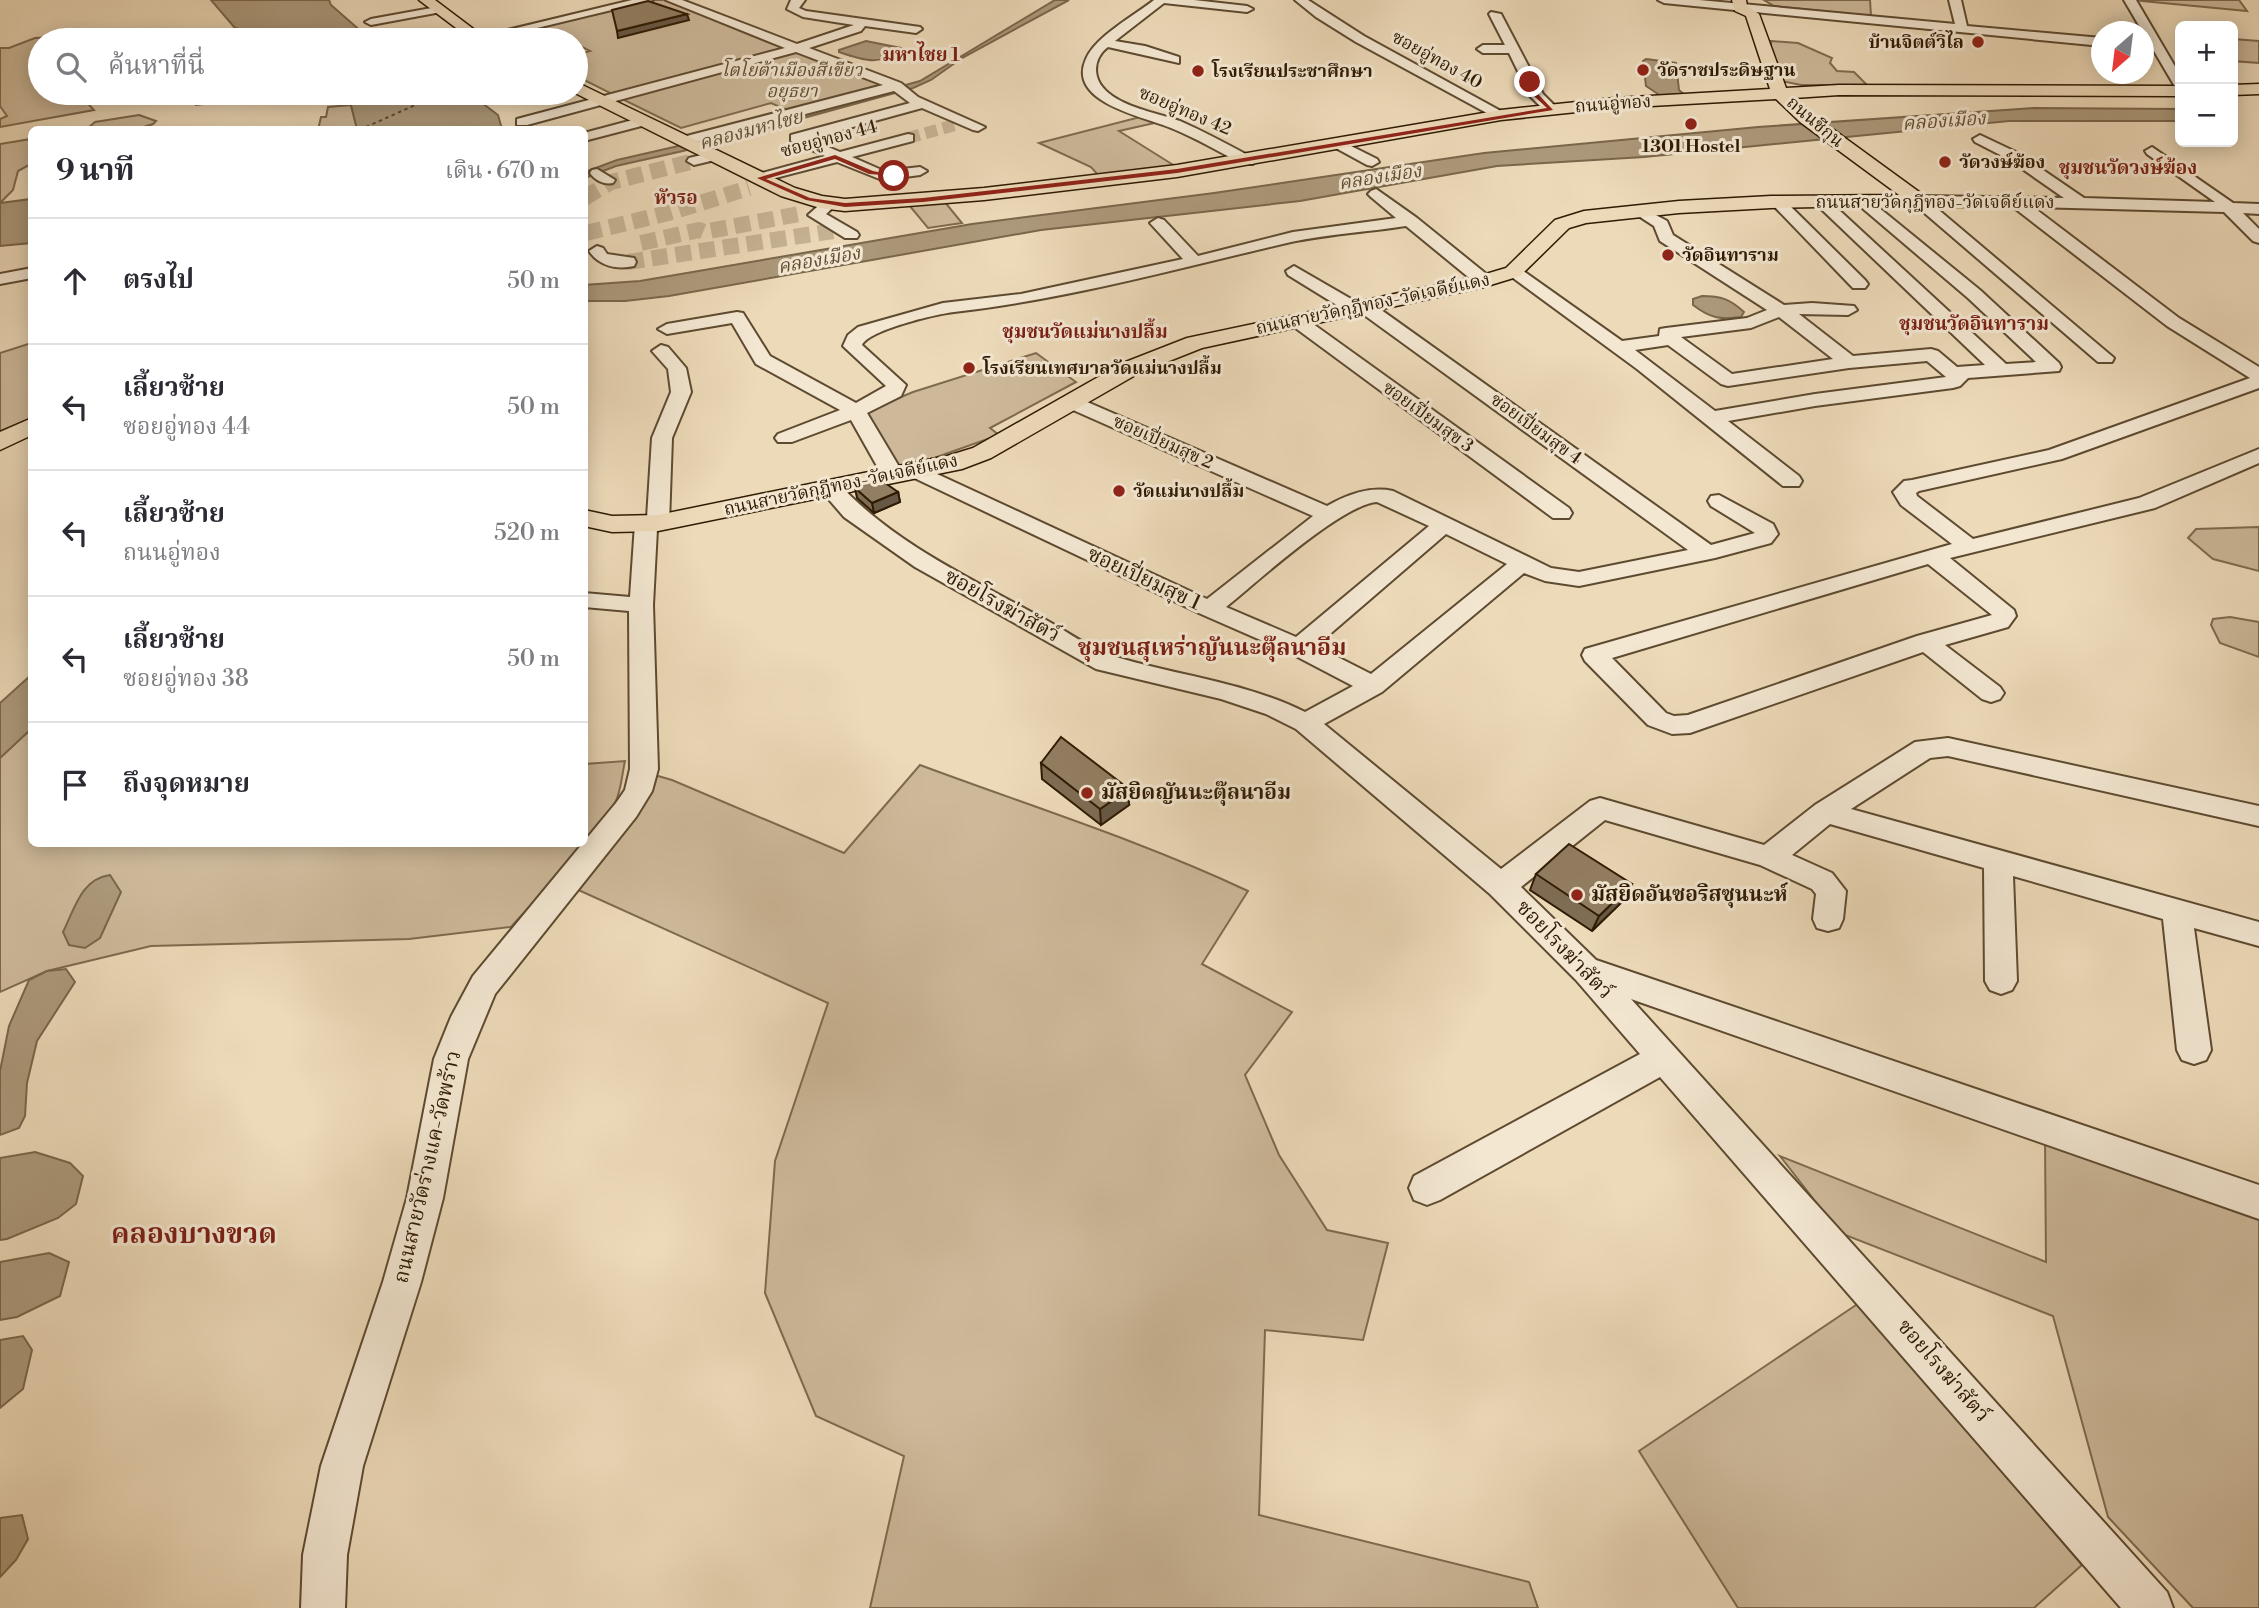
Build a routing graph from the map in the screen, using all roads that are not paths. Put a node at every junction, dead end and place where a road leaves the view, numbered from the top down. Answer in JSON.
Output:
{"nodes":[{"id":1,"x":647,"y":0,"type":"edge"},
{"id":2,"x":672,"y":0,"type":"edge"},
{"id":3,"x":799,"y":0,"type":"edge"},
{"id":4,"x":1162,"y":0,"type":"edge"},
{"id":5,"x":1301,"y":0,"type":"edge"},
{"id":6,"x":1664,"y":0,"type":"edge"},
{"id":7,"x":1700,"y":0,"type":"edge"},
{"id":8,"x":1955,"y":0,"type":"edge"},
{"id":9,"x":2130,"y":0,"type":"edge"},
{"id":10,"x":427,"y":2,"type":"edge"},
{"id":11,"x":1750,"y":6,"type":"edge"},
{"id":12,"x":1247,"y":9,"type":"dead end"},
{"id":13,"x":1495,"y":14,"type":"dead end"},
{"id":14,"x":2139,"y":21,"type":"edge"},
{"id":15,"x":371,"y":22,"type":"dead end"},
{"id":16,"x":857,"y":22,"type":"junction"},
{"id":17,"x":461,"y":28,"type":"edge"},
{"id":18,"x":528,"y":28,"type":"edge"},
{"id":19,"x":1962,"y":28,"type":"junction"},
{"id":20,"x":916,"y":29,"type":"dead end"},
{"id":21,"x":2091,"y":41,"type":"edge"},
{"id":22,"x":1105,"y":43,"type":"junction"},
{"id":23,"x":797,"y":48,"type":"junction"},
{"id":24,"x":1483,"y":49,"type":"dead end"},
{"id":25,"x":1512,"y":49,"type":"junction"},
{"id":26,"x":2154,"y":52,"type":"edge"},
{"id":27,"x":1175,"y":60,"type":"dead end"},
{"id":28,"x":2179,"y":84,"type":"edge"},
{"id":29,"x":900,"y":89,"type":"junction"},
{"id":30,"x":2259,"y":89,"type":"edge"},
{"id":31,"x":2238,"y":90,"type":"edge"},
{"id":32,"x":2175,"y":91,"type":"edge"},
{"id":33,"x":1779,"y":92,"type":"junction"},
{"id":34,"x":588,"y":93,"type":"edge"},
{"id":35,"x":604,"y":101,"type":"junction"},
{"id":36,"x":923,"y":104,"type":"junction"},
{"id":37,"x":1551,"y":109,"type":"junction"},
{"id":38,"x":1501,"y":115,"type":"junction"},
{"id":39,"x":644,"y":121,"type":"junction"},
{"id":40,"x":522,"y":122,"type":"dead end"},
{"id":41,"x":966,"y":125,"type":"dead end"},
{"id":42,"x":588,"y":136,"type":"edge"},
{"id":43,"x":908,"y":138,"type":"tunnel mouth"},
{"id":44,"x":1980,"y":139,"type":"dead end"},
{"id":45,"x":1339,"y":144,"type":"junction"},
{"id":46,"x":691,"y":148,"type":"junction"},
{"id":47,"x":2152,"y":151,"type":"dead end"},
{"id":48,"x":835,"y":157,"type":"junction"},
{"id":49,"x":1248,"y":161,"type":"junction"},
{"id":50,"x":1372,"y":163,"type":"dead end"},
{"id":51,"x":920,"y":171,"type":"dead end"},
{"id":52,"x":759,"y":183,"type":"junction"},
{"id":53,"x":1376,"y":194,"type":"dead end"},
{"id":54,"x":1821,"y":201,"type":"junction"},
{"id":55,"x":1862,"y":201,"type":"junction"},
{"id":56,"x":1919,"y":201,"type":"junction"},
{"id":57,"x":2016,"y":201,"type":"junction"},
{"id":58,"x":1778,"y":202,"type":"junction"},
{"id":59,"x":2080,"y":202,"type":"junction"},
{"id":60,"x":2228,"y":207,"type":"junction"},
{"id":61,"x":824,"y":208,"type":"junction"},
{"id":62,"x":2259,"y":209,"type":"edge"},
{"id":63,"x":1640,"y":211,"type":"junction"},
{"id":64,"x":799,"y":214,"type":"tunnel mouth"},
{"id":65,"x":1411,"y":221,"type":"junction"},
{"id":66,"x":1158,"y":223,"type":"dead end"},
{"id":67,"x":842,"y":232,"type":"dead end"},
{"id":68,"x":2259,"y":238,"type":"edge"},
{"id":69,"x":598,"y":252,"type":"dead end"},
{"id":70,"x":623,"y":255,"type":"tunnel mouth"},
{"id":71,"x":1195,"y":262,"type":"junction"},
{"id":72,"x":1294,"y":271,"type":"dead end"},
{"id":73,"x":1513,"y":272,"type":"junction"},
{"id":74,"x":28,"y":274,"type":"edge"},
{"id":75,"x":0,"y":279,"type":"edge"},
{"id":76,"x":1484,"y":281,"type":"junction"},
{"id":77,"x":1858,"y":284,"type":"dead end"},
{"id":78,"x":1359,"y":307,"type":"junction"},
{"id":79,"x":1848,"y":310,"type":"dead end"},
{"id":80,"x":1779,"y":311,"type":"junction"},
{"id":81,"x":1296,"y":320,"type":"junction"},
{"id":82,"x":667,"y":329,"type":"dead end"},
{"id":83,"x":1672,"y":339,"type":"junction"},
{"id":84,"x":1619,"y":347,"type":"junction"},
{"id":85,"x":661,"y":351,"type":"dead end"},
{"id":86,"x":2105,"y":358,"type":"dead end"},
{"id":87,"x":1849,"y":362,"type":"junction"},
{"id":88,"x":2001,"y":370,"type":"junction"},
{"id":89,"x":1956,"y":373,"type":"junction"},
{"id":90,"x":2259,"y":375,"type":"edge"},
{"id":91,"x":2259,"y":381,"type":"edge"},
{"id":92,"x":1071,"y":401,"type":"junction"},
{"id":93,"x":856,"y":411,"type":"junction"},
{"id":94,"x":1708,"y":418,"type":"junction"},
{"id":95,"x":28,"y":427,"type":"edge"},
{"id":96,"x":785,"y":438,"type":"dead end"},
{"id":97,"x":0,"y":442,"type":"edge"},
{"id":98,"x":2259,"y":455,"type":"edge"},
{"id":99,"x":904,"y":473,"type":"junction"},
{"id":100,"x":1791,"y":481,"type":"dead end"},
{"id":101,"x":831,"y":488,"type":"junction"},
{"id":102,"x":1719,"y":501,"type":"dead end"},
{"id":103,"x":1561,"y":513,"type":"dead end"},
{"id":104,"x":1328,"y":514,"type":"junction"},
{"id":105,"x":588,"y":519,"type":"edge"},
{"id":106,"x":652,"y":524,"type":"junction"},
{"id":107,"x":1443,"y":524,"type":"junction"},
{"id":108,"x":1968,"y":546,"type":"junction"},
{"id":109,"x":1707,"y":553,"type":"junction"},
{"id":110,"x":1932,"y":556,"type":"junction"},
{"id":111,"x":1522,"y":563,"type":"junction"},
{"id":112,"x":588,"y":600,"type":"edge"},
{"id":113,"x":640,"y":605,"type":"junction"},
{"id":114,"x":1209,"y":609,"type":"junction"},
{"id":115,"x":1926,"y":642,"type":"junction"},
{"id":116,"x":1299,"y":647,"type":"junction"},
{"id":117,"x":1373,"y":686,"type":"junction"},
{"id":118,"x":1991,"y":693,"type":"dead end"},
{"id":119,"x":1305,"y":723,"type":"junction"},
{"id":120,"x":1825,"y":812,"type":"junction"},
{"id":121,"x":2259,"y":816,"type":"edge"},
{"id":122,"x":1769,"y":857,"type":"junction"},
{"id":123,"x":1998,"y":860,"type":"junction"},
{"id":124,"x":1502,"y":886,"type":"junction"},
{"id":125,"x":2177,"y":911,"type":"junction"},
{"id":126,"x":1828,"y":919,"type":"dead end"},
{"id":127,"x":2259,"y":934,"type":"edge"},
{"id":128,"x":1587,"y":971,"type":"junction"},
{"id":129,"x":2001,"y":981,"type":"dead end"},
{"id":130,"x":2194,"y":1050,"type":"dead end"},
{"id":131,"x":1664,"y":1058,"type":"junction"},
{"id":132,"x":1427,"y":1188,"type":"dead end"},
{"id":133,"x":2259,"y":1202,"type":"edge"},
{"id":134,"x":323,"y":1608,"type":"edge"},
{"id":135,"x":2151,"y":1608,"type":"edge"}],
"edges":[{"from":1,"to":18,"type":"street"},
{"from":2,"to":23,"type":"street"},
{"from":3,"to":16,"type":"street"},
{"from":4,"to":12,"type":"street"},
{"from":4,"to":22,"type":"street"},
{"from":5,"to":38,"type":"street","name":"ซอยอู่ทอง 40"},
{"from":6,"to":11,"type":"street"},
{"from":7,"to":11,"type":"street"},
{"from":8,"to":19,"type":"street"},
{"from":9,"to":14,"type":"street"},
{"from":10,"to":15,"type":"street"},
{"from":10,"to":17,"type":"main road"},
{"from":11,"to":19,"type":"street"},
{"from":11,"to":33,"type":"main road","name":"ถนนชีกุน"},
{"from":13,"to":25,"type":"street"},
{"from":16,"to":20,"type":"street"},
{"from":16,"to":23,"type":"street"},
{"from":19,"to":21,"type":"street"},
{"from":22,"to":27,"type":"street"},
{"from":22,"to":49,"type":"street","name":"ซอยอู่ทอง 42"},
{"from":23,"to":29,"type":"street"},
{"from":23,"to":35,"type":"street"},
{"from":24,"to":25,"type":"street"},
{"from":25,"to":37,"type":"street"},
{"from":26,"to":28,"type":"street"},
{"from":29,"to":36,"type":"street"},
{"from":29,"to":46,"type":"street"},
{"from":30,"to":31,"type":"main road"},
{"from":32,"to":33,"type":"main road","name":"ถนนอู่ทอง"},
{"from":33,"to":37,"type":"main road","name":"ถนนอู่ทอง"},
{"from":33,"to":56,"type":"main road","name":"ถนนชีกุน"},
{"from":34,"to":35,"type":"main road","name":"ถนนอู่ทอง"},
{"from":35,"to":39,"type":"main road","name":"ถนนอู่ทอง"},
{"from":35,"to":40,"type":"street"},
{"from":36,"to":41,"type":"street"},
{"from":36,"to":48,"type":"street"},
{"from":37,"to":38,"type":"main road","name":"ถนนอู่ทอง"},
{"from":38,"to":45,"type":"main road","name":"ถนนอู่ทอง"},
{"from":39,"to":42,"type":"street"},
{"from":39,"to":46,"type":"main road","name":"ถนนอู่ทอง"},
{"from":43,"to":48,"type":"street","name":"ซอยอู่ทอง 44"},
{"from":44,"to":59,"type":"street"},
{"from":45,"to":49,"type":"main road","name":"ถนนอู่ทอง"},
{"from":45,"to":50,"type":"street"},
{"from":46,"to":52,"type":"main road","name":"ถนนอู่ทอง"},
{"from":47,"to":60,"type":"street"},
{"from":48,"to":51,"type":"street"},
{"from":48,"to":52,"type":"street","name":"ซอยอู่ทอง 44"},
{"from":49,"to":61,"type":"main road","name":"ถนนอู่ทอง"},
{"from":52,"to":61,"type":"main road","name":"ถนนอู่ทอง"},
{"from":53,"to":65,"type":"street"},
{"from":54,"to":55,"type":"main road","name":"ถนนสายวัดกุฎีทอง-วัดเจดีย์แดง"},
{"from":54,"to":58,"type":"main road","name":"ถนนสายวัดกุฎีทอง-วัดเจดีย์แดง"},
{"from":54,"to":88,"type":"street"},
{"from":55,"to":56,"type":"main road","name":"ถนนสายวัดกุฎีทอง-วัดเจดีย์แดง"},
{"from":55,"to":88,"type":"street"},
{"from":56,"to":57,"type":"street","name":"ถนนสายวัดกุฎีทอง-วัดเจดีย์แดง"},
{"from":56,"to":86,"type":"street"},
{"from":57,"to":59,"type":"street","name":"ถนนสายวัดกุฎีทอง-วัดเจดีย์แดง"},
{"from":57,"to":90,"type":"street"},
{"from":58,"to":63,"type":"main road","name":"ถนนสายวัดกุฎีทอง-วัดเจดีย์แดง"},
{"from":58,"to":77,"type":"street"},
{"from":59,"to":60,"type":"street","name":"ถนนสายวัดกุฎีทอง-วัดเจดีย์แดง"},
{"from":60,"to":62,"type":"street","name":"ถนนสายวัดกุฎีทอง-วัดเจดีย์แดง"},
{"from":60,"to":68,"type":"street"},
{"from":61,"to":64,"type":"street"},
{"from":61,"to":67,"type":"street"},
{"from":63,"to":73,"type":"main road","name":"ถนนสายวัดกุฎีทอง-วัดเจดีย์แดง"},
{"from":63,"to":80,"type":"street"},
{"from":65,"to":71,"type":"street"},
{"from":65,"to":76,"type":"street"},
{"from":66,"to":71,"type":"street"},
{"from":69,"to":70,"type":"street"},
{"from":71,"to":93,"type":"street"},
{"from":72,"to":78,"type":"street","name":"ซอยเปี่ยมสุข 4"},
{"from":73,"to":76,"type":"main road","name":"ถนนสายวัดกุฎีทอง-วัดเจดีย์แดง"},
{"from":73,"to":84,"type":"street"},
{"from":74,"to":75,"type":"street"},
{"from":76,"to":78,"type":"main road","name":"ถนนสายวัดกุฎีทอง-วัดเจดีย์แดง"},
{"from":78,"to":81,"type":"main road","name":"ถนนสายวัดกุฎีทอง-วัดเจดีย์แดง"},
{"from":78,"to":109,"type":"street","name":"ซอยเปี่ยมสุข 4"},
{"from":79,"to":80,"type":"street"},
{"from":80,"to":83,"type":"street"},
{"from":80,"to":87,"type":"street"},
{"from":81,"to":92,"type":"main road","name":"ถนนสายวัดกุฎีทอง-วัดเจดีย์แดง"},
{"from":81,"to":103,"type":"street","name":"ซอยเปี่ยมสุข 3"},
{"from":82,"to":93,"type":"street"},
{"from":83,"to":84,"type":"street"},
{"from":83,"to":87,"type":"street"},
{"from":84,"to":94,"type":"street"},
{"from":85,"to":106,"type":"street","name":"ถนนสายวัดร่างแค-วัดพร้าว"},
{"from":87,"to":89,"type":"street"},
{"from":88,"to":89,"type":"street"},
{"from":89,"to":94,"type":"street"},
{"from":91,"to":108,"type":"street"},
{"from":92,"to":99,"type":"main road","name":"ถนนสายวัดกุฎีทอง-วัดเจดีย์แดง"},
{"from":92,"to":104,"type":"street","name":"ซอยเปี่ยมสุข 2"},
{"from":93,"to":96,"type":"street"},
{"from":93,"to":99,"type":"street"},
{"from":94,"to":100,"type":"street"},
{"from":95,"to":97,"type":"main road"},
{"from":98,"to":108,"type":"street"},
{"from":99,"to":101,"type":"main road","name":"ถนนสายวัดกุฎีทอง-วัดเจดีย์แดง"},
{"from":99,"to":114,"type":"street","name":"ซอยเปี่ยมสุข 1"},
{"from":101,"to":106,"type":"main road","name":"ถนนสายวัดกุฎีทอง-วัดเจดีย์แดง"},
{"from":101,"to":119,"type":"street","name":"ซอยโรงฆ่าสัตว์"},
{"from":102,"to":109,"type":"street"},
{"from":104,"to":107,"type":"street"},
{"from":104,"to":114,"type":"street"},
{"from":105,"to":106,"type":"main road","name":"ถนนสายวัดกุฎีทอง-วัดเจดีย์แดง"},
{"from":106,"to":113,"type":"street","name":"ถนนสายวัดร่างแค-วัดพร้าว"},
{"from":107,"to":111,"type":"street"},
{"from":107,"to":116,"type":"street"},
{"from":108,"to":110,"type":"street"},
{"from":109,"to":111,"type":"street"},
{"from":110,"to":115,"type":"street"},
{"from":110,"to":115,"type":"street"},
{"from":111,"to":117,"type":"street"},
{"from":112,"to":113,"type":"street"},
{"from":113,"to":134,"type":"street","name":"ถนนสายวัดร่างแค-วัดพร้าว"},
{"from":114,"to":116,"type":"street","name":"ซอยเปี่ยมสุข 1"},
{"from":115,"to":118,"type":"street"},
{"from":116,"to":117,"type":"street","name":"ซอยเปี่ยมสุข 1"},
{"from":117,"to":119,"type":"street"},
{"from":119,"to":124,"type":"street","name":"ซอยโรงฆ่าสัตว์"},
{"from":120,"to":121,"type":"street"},
{"from":120,"to":122,"type":"street"},
{"from":120,"to":123,"type":"street"},
{"from":122,"to":124,"type":"street"},
{"from":122,"to":126,"type":"street"},
{"from":123,"to":125,"type":"street"},
{"from":123,"to":129,"type":"street"},
{"from":124,"to":128,"type":"street","name":"ซอยโรงฆ่าสัตว์"},
{"from":125,"to":127,"type":"street"},
{"from":125,"to":130,"type":"street"},
{"from":128,"to":131,"type":"street","name":"ซอยโรงฆ่าสัตว์"},
{"from":128,"to":133,"type":"street"},
{"from":131,"to":132,"type":"street"},
{"from":131,"to":135,"type":"street","name":"ซอยโรงฆ่าสัตว์"}]}
